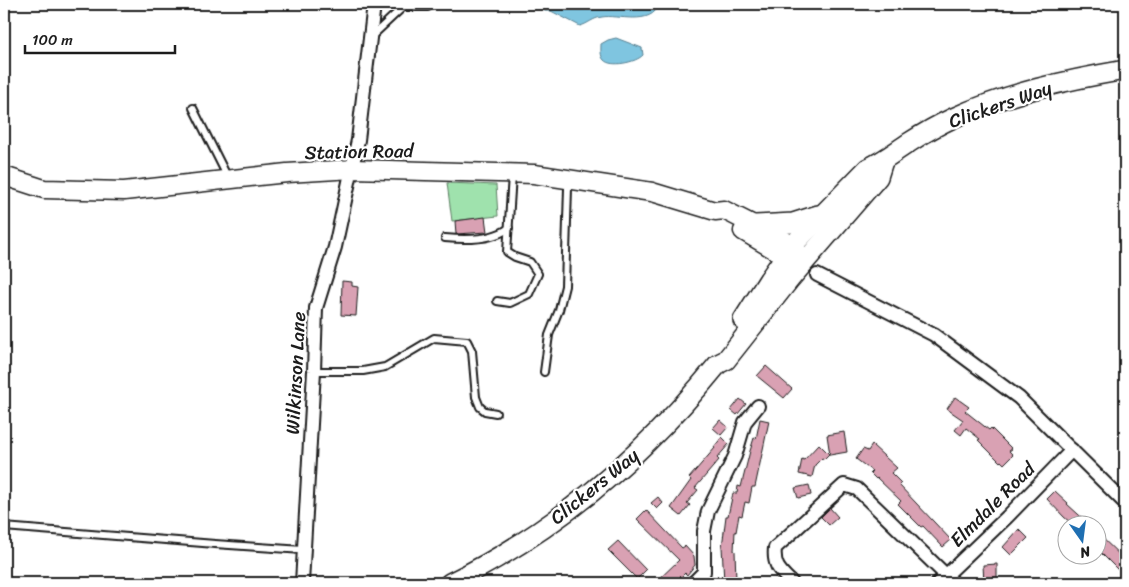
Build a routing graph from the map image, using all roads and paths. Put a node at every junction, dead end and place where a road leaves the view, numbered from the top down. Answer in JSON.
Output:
{"nodes":[{"id":1,"x":374,"y":4,"type":"edge"},
{"id":2,"x":428,"y":7,"type":"dead end"},
{"id":3,"x":370,"y":37,"type":"junction"},
{"id":4,"x":1125,"y":70,"type":"edge"},
{"id":5,"x":193,"y":108,"type":"dead end"},
{"id":6,"x":883,"y":161,"type":"junction"},
{"id":7,"x":353,"y":169,"type":"junction"},
{"id":8,"x":512,"y":174,"type":"junction"},
{"id":9,"x":4,"y":176,"type":"edge"},
{"id":10,"x":228,"y":179,"type":"junction"},
{"id":11,"x":571,"y":180,"type":"junction"},
{"id":12,"x":715,"y":211,"type":"junction"},
{"id":13,"x":822,"y":214,"type":"junction"},
{"id":14,"x":756,"y":225,"type":"junction"},
{"id":15,"x":509,"y":228,"type":"junction"},
{"id":16,"x":825,"y":237,"type":"junction"},
{"id":17,"x":445,"y":238,"type":"dead end"},
{"id":18,"x":791,"y":252,"type":"junction"},
{"id":19,"x":818,"y":275,"type":"dead end"},
{"id":20,"x":790,"y":279,"type":"junction"},
{"id":21,"x":497,"y":301,"type":"dead end"},
{"id":22,"x":718,"y":364,"type":"junction"},
{"id":23,"x":314,"y":371,"type":"junction"},
{"id":24,"x":544,"y":372,"type":"dead end"},
{"id":25,"x":758,"y":406,"type":"dead end"},
{"id":26,"x":496,"y":413,"type":"dead end"},
{"id":27,"x":1072,"y":450,"type":"junction"},
{"id":28,"x":1125,"y":503,"type":"edge"},
{"id":29,"x":4,"y":527,"type":"edge"},
{"id":30,"x":303,"y":550,"type":"junction"},
{"id":31,"x":946,"y":581,"type":"edge"},
{"id":32,"x":302,"y":583,"type":"edge"},
{"id":33,"x":450,"y":583,"type":"edge"},
{"id":34,"x":692,"y":583,"type":"edge"},
{"id":35,"x":792,"y":583,"type":"edge"}],
"edges":[{"from":1,"to":3,"type":"street","name":"Wilkinson Lane"},
{"from":2,"to":3,"type":"lane"},
{"from":3,"to":7,"type":"street","name":"Wilkinson Lane"},
{"from":4,"to":6,"type":"main road","name":"Clickers Way"},
{"from":5,"to":10,"type":"lane"},
{"from":6,"to":13,"type":"main road","name":"Clickers Way"},
{"from":6,"to":16,"type":"main road","name":"Clickers Way"},
{"from":7,"to":8,"type":"main road","name":"Station Road"},
{"from":7,"to":10,"type":"main road","name":"Station Road"},
{"from":7,"to":23,"type":"street","name":"Wilkinson Lane"},
{"from":8,"to":11,"type":"main road","name":"Station Road"},
{"from":8,"to":15,"type":"lane"},
{"from":9,"to":10,"type":"main road","name":"Station Road"},
{"from":11,"to":12,"type":"main road","name":"Station Road"},
{"from":11,"to":24,"type":"lane"},
{"from":12,"to":14,"type":"main road","name":"Station Road"},
{"from":12,"to":18,"type":"main road","name":"Station Road"},
{"from":13,"to":14,"type":"main road"},
{"from":13,"to":18,"type":"main road","name":"Clickers Way"},
{"from":14,"to":18,"type":"main road","name":"Station Road"},
{"from":15,"to":17,"type":"lane"},
{"from":15,"to":21,"type":"lane"},
{"from":16,"to":18,"type":"main road"},
{"from":16,"to":20,"type":"main road","name":"Clickers Way"},
{"from":18,"to":20,"type":"main road"},
{"from":18,"to":22,"type":"main road","name":"Clickers Way"},
{"from":19,"to":27,"type":"street"},
{"from":20,"to":22,"type":"main road","name":"Clickers Way"},
{"from":22,"to":33,"type":"main road","name":"Clickers Way"},
{"from":23,"to":26,"type":"lane"},
{"from":23,"to":30,"type":"street","name":"Wilkinson Lane"},
{"from":25,"to":34,"type":"street"},
{"from":27,"to":28,"type":"street"},
{"from":27,"to":31,"type":"street","name":"Elmdale Road"},
{"from":29,"to":30,"type":"lane"},
{"from":30,"to":32,"type":"street","name":"Wilkinson Lane"},
{"from":31,"to":35,"type":"street"}]}
